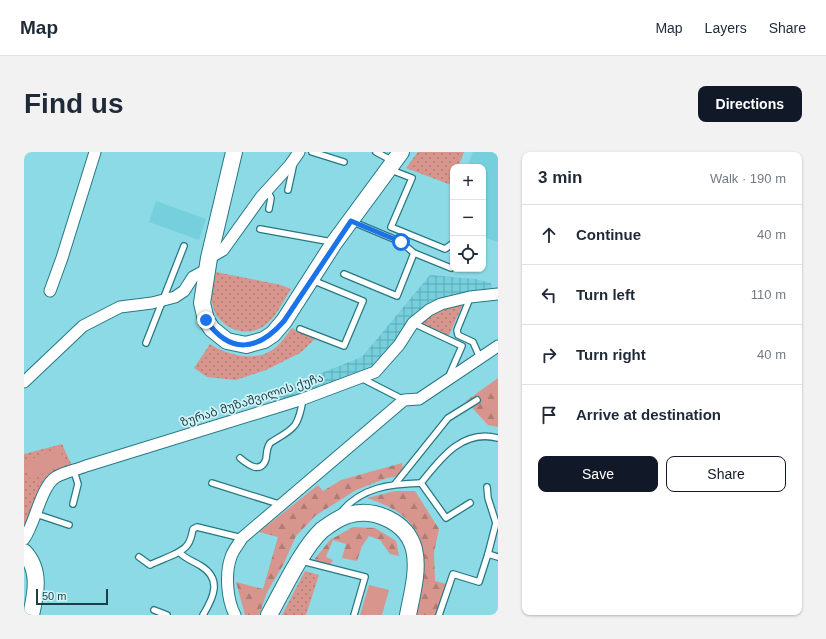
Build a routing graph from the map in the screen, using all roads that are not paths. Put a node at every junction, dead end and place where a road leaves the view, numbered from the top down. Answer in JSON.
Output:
{"nodes":[{"id":1,"x":95,"y":152,"type":"edge"},
{"id":2,"x":234,"y":152,"type":"edge"},
{"id":3,"x":299,"y":152,"type":"edge"},
{"id":4,"x":312,"y":152,"type":"edge"},
{"id":5,"x":376,"y":152,"type":"edge"},
{"id":6,"x":396,"y":158,"type":"edge"},
{"id":7,"x":344,"y":162,"type":"dead end"},
{"id":8,"x":292,"y":163,"type":"junction"},
{"id":9,"x":267,"y":190,"type":"junction"},
{"id":10,"x":288,"y":190,"type":"dead end"},
{"id":11,"x":269,"y":209,"type":"dead end"},
{"id":12,"x":351,"y":221,"type":"junction"},
{"id":13,"x":260,"y":229,"type":"dead end"},
{"id":14,"x":334,"y":243,"type":"junction"},
{"id":15,"x":450,"y":245,"type":"edge"},
{"id":16,"x":184,"y":246,"type":"dead end"},
{"id":17,"x":414,"y":254,"type":"junction"},
{"id":18,"x":207,"y":264,"type":"junction"},
{"id":19,"x":450,"y":268,"type":"edge"},
{"id":20,"x":344,"y":274,"type":"dead end"},
{"id":21,"x":310,"y":279,"type":"junction"},
{"id":22,"x":50,"y":291,"type":"dead end"},
{"id":23,"x":498,"y":294,"type":"edge"},
{"id":24,"x":470,"y":297,"type":"junction"},
{"id":25,"x":164,"y":300,"type":"junction"},
{"id":26,"x":413,"y":323,"type":"junction"},
{"id":27,"x":300,"y":329,"type":"dead end"},
{"id":28,"x":146,"y":343,"type":"dead end"},
{"id":29,"x":498,"y":346,"type":"edge"},
{"id":30,"x":480,"y":358,"type":"junction"},
{"id":31,"x":361,"y":378,"type":"junction"},
{"id":32,"x":24,"y":382,"type":"edge"},
{"id":33,"x":446,"y":382,"type":"junction"},
{"id":34,"x":303,"y":399,"type":"junction"},
{"id":35,"x":404,"y":400,"type":"junction"},
{"id":36,"x":477,"y":400,"type":"dead end"},
{"id":37,"x":498,"y":438,"type":"edge"},
{"id":38,"x":240,"y":458,"type":"dead end"},
{"id":39,"x":74,"y":471,"type":"junction"},
{"id":40,"x":421,"y":482,"type":"junction"},
{"id":41,"x":212,"y":483,"type":"dead end"},
{"id":42,"x":395,"y":484,"type":"junction"},
{"id":43,"x":487,"y":487,"type":"dead end"},
{"id":44,"x":470,"y":503,"type":"dead end"},
{"id":45,"x":73,"y":504,"type":"dead end"},
{"id":46,"x":283,"y":505,"type":"junction"},
{"id":47,"x":36,"y":514,"type":"junction"},
{"id":48,"x":333,"y":522,"type":"junction"},
{"id":49,"x":69,"y":524,"type":"dead end"},
{"id":50,"x":242,"y":538,"type":"junction"},
{"id":51,"x":24,"y":539,"type":"edge"},
{"id":52,"x":24,"y":552,"type":"edge"},
{"id":53,"x":180,"y":553,"type":"junction"},
{"id":54,"x":488,"y":554,"type":"junction"},
{"id":55,"x":139,"y":557,"type":"dead end"},
{"id":56,"x":498,"y":557,"type":"edge"},
{"id":57,"x":300,"y":561,"type":"junction"},
{"id":58,"x":154,"y":610,"type":"dead end"},
{"id":59,"x":31,"y":615,"type":"edge"},
{"id":60,"x":167,"y":615,"type":"edge"},
{"id":61,"x":204,"y":615,"type":"edge"},
{"id":62,"x":235,"y":615,"type":"edge"},
{"id":63,"x":269,"y":615,"type":"edge"},
{"id":64,"x":354,"y":615,"type":"edge"},
{"id":65,"x":408,"y":615,"type":"edge"},
{"id":66,"x":439,"y":615,"type":"edge"}],
"edges":[{"from":1,"to":22,"type":"street"},
{"from":2,"to":18,"type":"main road"},
{"from":3,"to":8,"type":"street"},
{"from":4,"to":7,"type":"lane"},
{"from":5,"to":6,"type":"lane"},
{"from":6,"to":12,"type":"main road"},
{"from":6,"to":15,"type":"lane"},
{"from":8,"to":9,"type":"street"},
{"from":8,"to":10,"type":"lane"},
{"from":9,"to":11,"type":"lane"},
{"from":9,"to":18,"type":"street"},
{"from":12,"to":14,"type":"main road"},
{"from":12,"to":17,"type":"lane"},
{"from":13,"to":14,"type":"lane"},
{"from":14,"to":21,"type":"main road"},
{"from":16,"to":25,"type":"lane"},
{"from":17,"to":19,"type":"lane"},
{"from":17,"to":20,"type":"lane"},
{"from":18,"to":21,"type":"main road"},
{"from":18,"to":25,"type":"street"},
{"from":21,"to":27,"type":"lane"},
{"from":23,"to":24,"type":"street","name":"ზურაბ მუზაშვილის ქუჩა"},
{"from":24,"to":26,"type":"street","name":"ზურაბ მუზაშვილის ქუჩა"},
{"from":24,"to":30,"type":"lane"},
{"from":25,"to":28,"type":"lane"},
{"from":25,"to":32,"type":"street"},
{"from":26,"to":31,"type":"street","name":"ზურაბ მუზაშვილის ქუჩა"},
{"from":26,"to":33,"type":"lane"},
{"from":29,"to":30,"type":"street"},
{"from":30,"to":33,"type":"street"},
{"from":31,"to":34,"type":"street","name":"ზურაბ მუზაშვილის ქუჩა"},
{"from":31,"to":35,"type":"lane"},
{"from":33,"to":35,"type":"street"},
{"from":34,"to":38,"type":"lane"},
{"from":34,"to":39,"type":"street","name":"ზურაბ მუზაშვილის ქუჩა"},
{"from":35,"to":46,"type":"street"},
{"from":36,"to":42,"type":"lane"},
{"from":37,"to":40,"type":"lane"},
{"from":39,"to":45,"type":"lane"},
{"from":39,"to":47,"type":"street","name":"ზურაბ მუზაშვილის ქუჩა"},
{"from":40,"to":42,"type":"lane"},
{"from":40,"to":44,"type":"lane"},
{"from":41,"to":46,"type":"lane"},
{"from":42,"to":48,"type":"lane"},
{"from":43,"to":54,"type":"lane"},
{"from":46,"to":50,"type":"street"},
{"from":47,"to":49,"type":"lane"},
{"from":47,"to":51,"type":"street","name":"ზურაბ მუზაშვილის ქუჩა"},
{"from":48,"to":57,"type":"main road"},
{"from":48,"to":65,"type":"main road"},
{"from":50,"to":53,"type":"lane"},
{"from":50,"to":62,"type":"street"},
{"from":52,"to":59,"type":"main road"},
{"from":53,"to":55,"type":"lane"},
{"from":53,"to":61,"type":"lane"},
{"from":54,"to":56,"type":"lane"},
{"from":54,"to":66,"type":"lane"},
{"from":57,"to":63,"type":"main road"},
{"from":57,"to":64,"type":"lane"},
{"from":58,"to":60,"type":"lane"}]}
